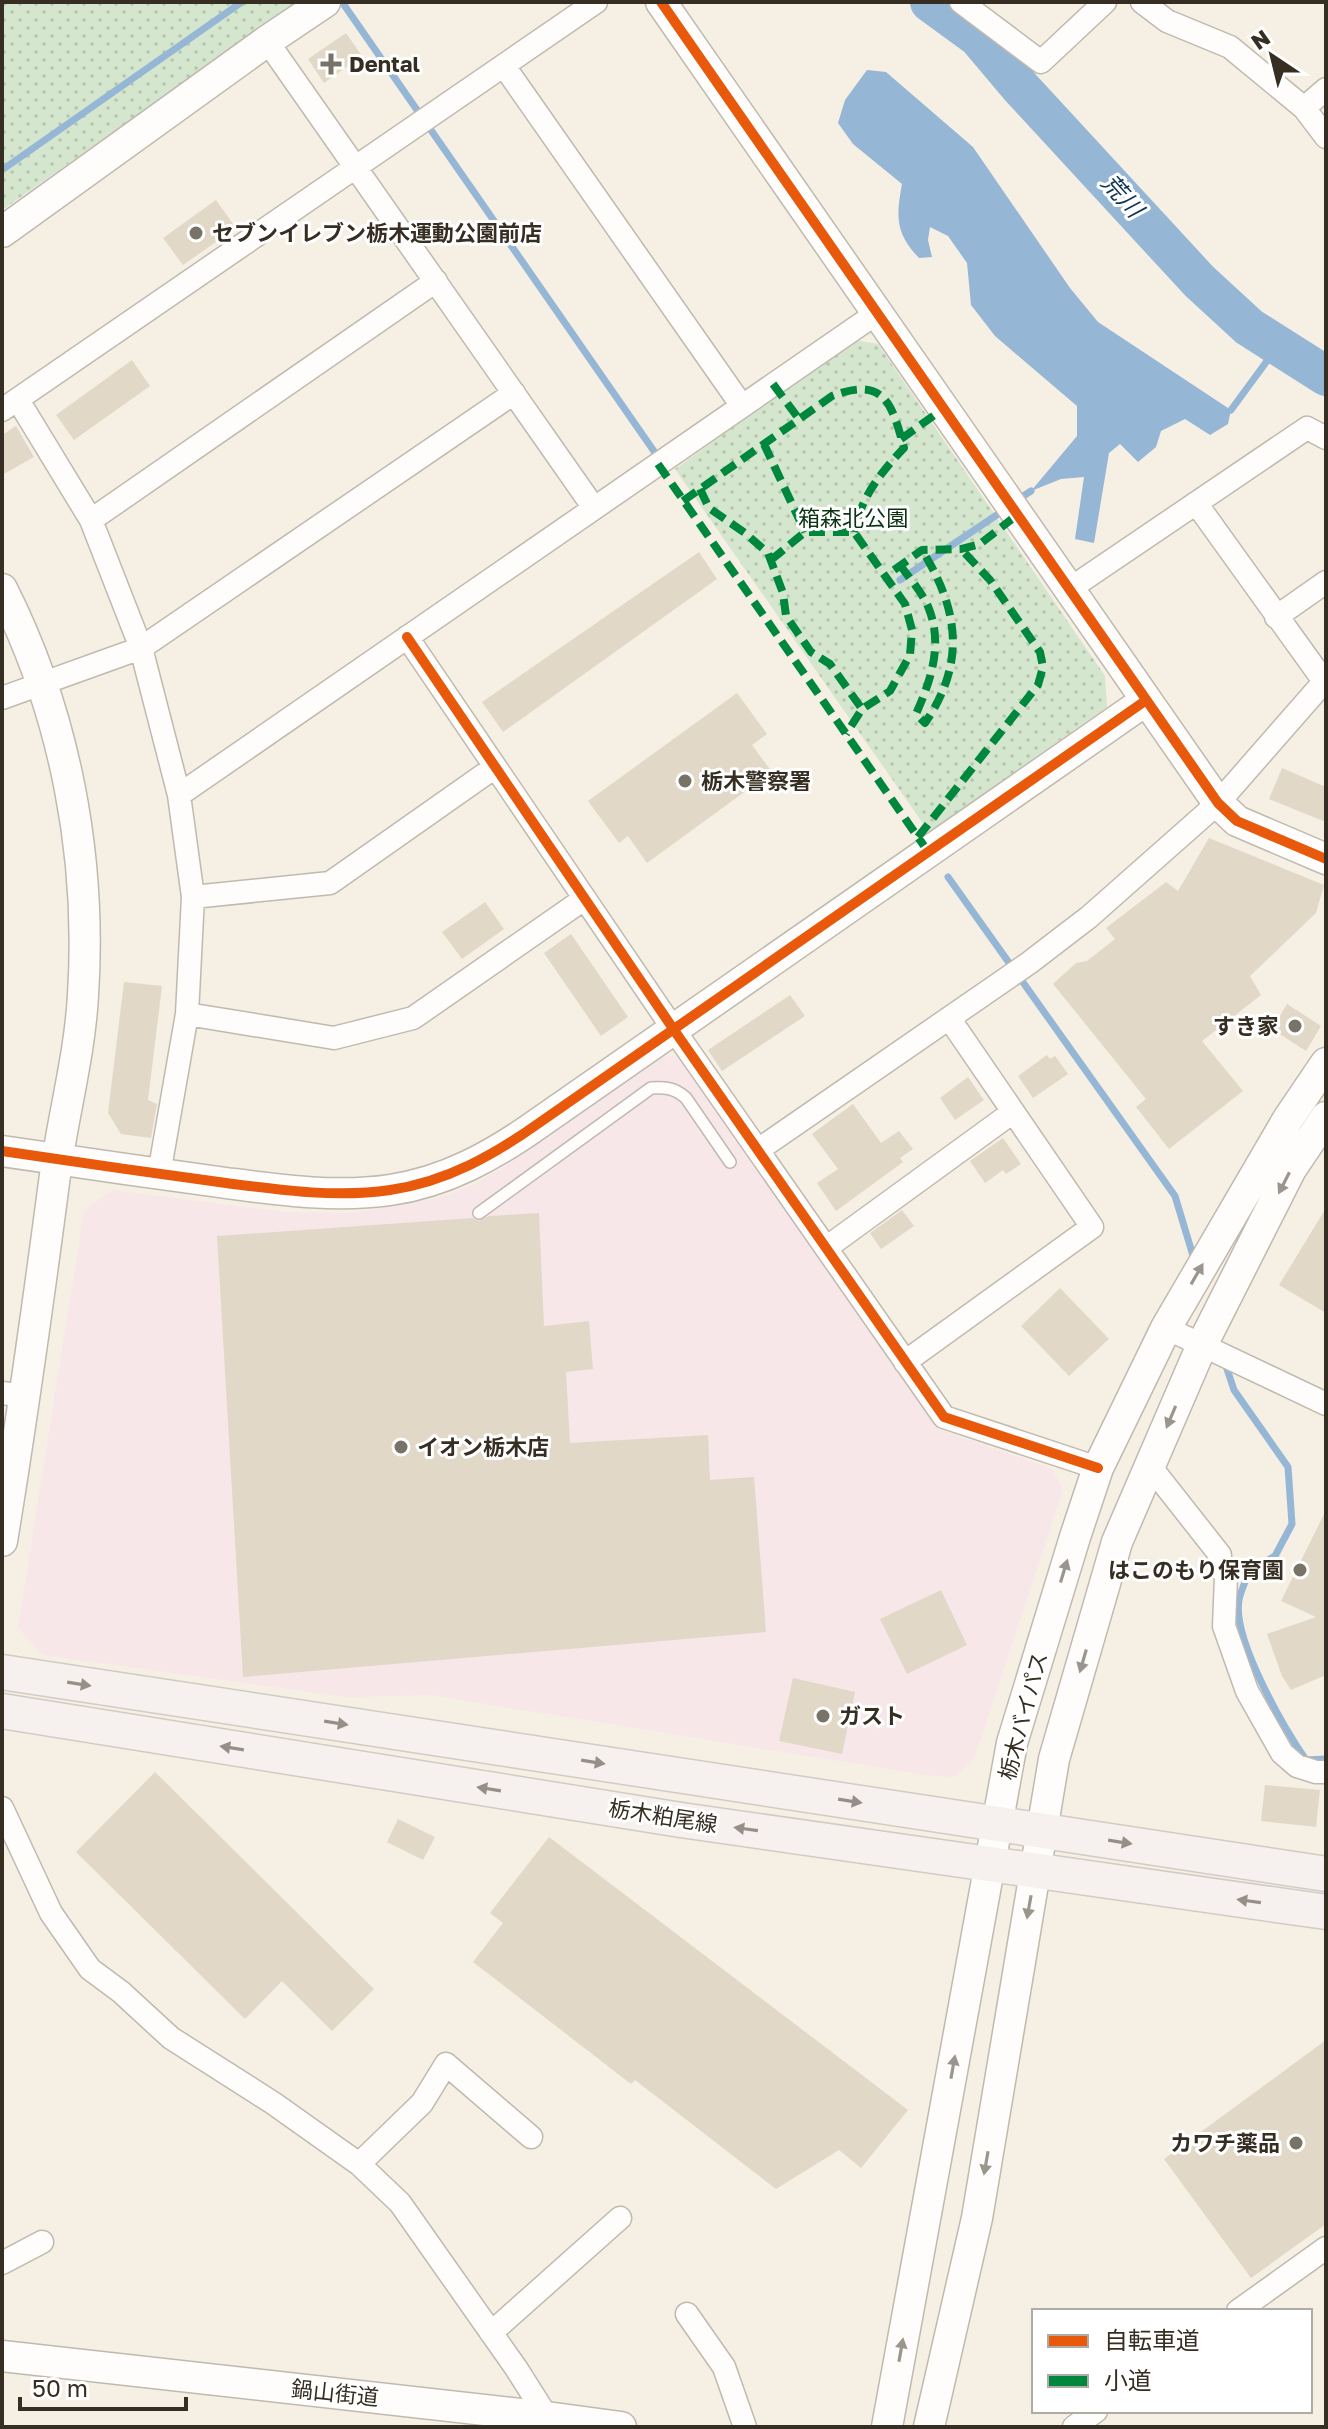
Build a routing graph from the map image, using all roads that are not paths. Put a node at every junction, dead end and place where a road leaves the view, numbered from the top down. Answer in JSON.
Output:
{"nodes":[{"id":1,"x":325,"y":2,"type":"edge"},
{"id":2,"x":596,"y":2,"type":"edge"},
{"id":3,"x":661,"y":2,"type":"edge"},
{"id":4,"x":961,"y":2,"type":"edge"},
{"id":5,"x":1105,"y":2,"type":"edge"},
{"id":6,"x":1142,"y":2,"type":"edge"},
{"id":7,"x":267,"y":41,"type":"junction"},
{"id":8,"x":504,"y":66,"type":"junction"},
{"id":9,"x":1326,"y":89,"type":"edge"},
{"id":10,"x":1304,"y":108,"type":"junction"},
{"id":11,"x":1326,"y":137,"type":"edge"},
{"id":12,"x":355,"y":168,"type":"junction"},
{"id":13,"x":2,"y":232,"type":"edge"},
{"id":14,"x":436,"y":281,"type":"junction"},
{"id":15,"x":877,"y":313,"type":"junction"},
{"id":16,"x":514,"y":393,"type":"junction"},
{"id":17,"x":10,"y":405,"type":"edge"},
{"id":18,"x":742,"y":406,"type":"junction"},
{"id":19,"x":1326,"y":438,"type":"edge"},
{"id":20,"x":1196,"y":503,"type":"junction"},
{"id":21,"x":594,"y":508,"type":"junction"},
{"id":22,"x":91,"y":520,"type":"junction"},
{"id":23,"x":1326,"y":582,"type":"edge"},
{"id":24,"x":2,"y":589,"type":"edge"},
{"id":25,"x":1068,"y":590,"type":"junction"},
{"id":26,"x":1276,"y":617,"type":"junction"},
{"id":27,"x":407,"y":637,"type":"junction"},
{"id":28,"x":141,"y":648,"type":"junction"},
{"id":29,"x":41,"y":684,"type":"junction"},
{"id":30,"x":1325,"y":684,"type":"edge"},
{"id":31,"x":2,"y":698,"type":"edge"},
{"id":32,"x":1145,"y":701,"type":"junction"},
{"id":33,"x":495,"y":767,"type":"junction"},
{"id":34,"x":179,"y":795,"type":"junction"},
{"id":35,"x":1218,"y":803,"type":"junction"},
{"id":36,"x":1326,"y":859,"type":"edge"},
{"id":37,"x":193,"y":897,"type":"junction"},
{"id":38,"x":584,"y":899,"type":"junction"},
{"id":39,"x":187,"y":1014,"type":"junction"},
{"id":40,"x":949,"y":1018,"type":"junction"},
{"id":41,"x":674,"y":1030,"type":"junction"},
{"id":42,"x":1326,"y":1063,"type":"edge"},
{"id":43,"x":1013,"y":1112,"type":"junction"},
{"id":44,"x":1326,"y":1117,"type":"edge"},
{"id":45,"x":758,"y":1150,"type":"junction"},
{"id":46,"x":2,"y":1151,"type":"edge"},
{"id":47,"x":57,"y":1159,"type":"junction"},
{"id":48,"x":730,"y":1162,"type":"dead end"},
{"id":49,"x":159,"y":1174,"type":"junction"},
{"id":50,"x":479,"y":1213,"type":"dead end"},
{"id":51,"x":826,"y":1248,"type":"junction"},
{"id":52,"x":1166,"y":1328,"type":"junction"},
{"id":53,"x":1202,"y":1345,"type":"junction"},
{"id":54,"x":905,"y":1362,"type":"junction"},
{"id":55,"x":14,"y":1395,"type":"edge"},
{"id":56,"x":1326,"y":1404,"type":"edge"},
{"id":57,"x":1150,"y":1466,"type":"junction"},
{"id":58,"x":1098,"y":1468,"type":"junction"},
{"id":59,"x":2,"y":1541,"type":"edge"},
{"id":60,"x":2,"y":1672,"type":"edge"},
{"id":61,"x":2,"y":1711,"type":"edge"},
{"id":62,"x":1326,"y":1772,"type":"edge"},
{"id":63,"x":2,"y":1808,"type":"edge"},
{"id":64,"x":997,"y":1823,"type":"junction"},
{"id":65,"x":1043,"y":1830,"type":"junction"},
{"id":66,"x":990,"y":1863,"type":"junction"},
{"id":67,"x":1036,"y":1870,"type":"junction"},
{"id":68,"x":1326,"y":1874,"type":"edge"},
{"id":69,"x":1326,"y":1912,"type":"edge"},
{"id":70,"x":531,"y":2137,"type":"dead end"},
{"id":71,"x":359,"y":2164,"type":"junction"},
{"id":72,"x":620,"y":2218,"type":"dead end"},
{"id":73,"x":42,"y":2242,"type":"dead end"},
{"id":74,"x":1326,"y":2248,"type":"edge"},
{"id":75,"x":2,"y":2263,"type":"edge"},
{"id":76,"x":1241,"y":2309,"type":"edge"},
{"id":77,"x":687,"y":2314,"type":"dead end"},
{"id":78,"x":491,"y":2333,"type":"junction"},
{"id":79,"x":2,"y":2356,"type":"edge"},
{"id":80,"x":1093,"y":2413,"type":"edge"},
{"id":81,"x":554,"y":2422,"type":"edge"},
{"id":82,"x":621,"y":2427,"type":"edge"},
{"id":83,"x":745,"y":2427,"type":"edge"},
{"id":84,"x":887,"y":2427,"type":"edge"},
{"id":85,"x":929,"y":2427,"type":"edge"},
{"id":86,"x":1074,"y":2427,"type":"edge"}],
"edges":[{"from":1,"to":7,"type":"street"},
{"from":2,"to":8,"type":"street"},
{"from":3,"to":15,"type":"street"},
{"from":4,"to":5,"type":"street"},
{"from":6,"to":10,"type":"street"},
{"from":7,"to":12,"type":"street"},
{"from":7,"to":13,"type":"street"},
{"from":8,"to":12,"type":"street"},
{"from":8,"to":18,"type":"street"},
{"from":9,"to":10,"type":"street"},
{"from":10,"to":11,"type":"street"},
{"from":12,"to":14,"type":"street"},
{"from":12,"to":17,"type":"street"},
{"from":14,"to":16,"type":"street"},
{"from":14,"to":22,"type":"street"},
{"from":15,"to":18,"type":"street"},
{"from":15,"to":25,"type":"street"},
{"from":16,"to":21,"type":"street"},
{"from":16,"to":28,"type":"street"},
{"from":17,"to":22,"type":"street"},
{"from":18,"to":21,"type":"street"},
{"from":19,"to":20,"type":"street"},
{"from":20,"to":25,"type":"street"},
{"from":20,"to":26,"type":"street"},
{"from":21,"to":27,"type":"street"},
{"from":22,"to":28,"type":"street"},
{"from":23,"to":26,"type":"street"},
{"from":24,"to":29,"type":"street"},
{"from":25,"to":32,"type":"street"},
{"from":26,"to":30,"type":"street"},
{"from":27,"to":33,"type":"street"},
{"from":27,"to":34,"type":"street"},
{"from":28,"to":29,"type":"street"},
{"from":28,"to":34,"type":"street"},
{"from":29,"to":31,"type":"street"},
{"from":29,"to":47,"type":"street"},
{"from":30,"to":35,"type":"street"},
{"from":32,"to":35,"type":"street"},
{"from":32,"to":41,"type":"street"},
{"from":33,"to":37,"type":"street"},
{"from":33,"to":38,"type":"street"},
{"from":34,"to":37,"type":"street"},
{"from":35,"to":36,"type":"street"},
{"from":35,"to":40,"type":"street"},
{"from":37,"to":39,"type":"street"},
{"from":38,"to":39,"type":"street"},
{"from":38,"to":41,"type":"street"},
{"from":39,"to":49,"type":"street"},
{"from":40,"to":43,"type":"street"},
{"from":40,"to":45,"type":"street"},
{"from":41,"to":45,"type":"street"},
{"from":41,"to":49,"type":"street"},
{"from":52,"to":42,"type":"street","name":"栃木バイパス","one_way":true},
{"from":43,"to":51,"type":"street"},
{"from":43,"to":54,"type":"street"},
{"from":44,"to":53,"type":"street","name":"栃木バイパス","one_way":true},
{"from":45,"to":51,"type":"street"},
{"from":46,"to":47,"type":"street"},
{"from":47,"to":49,"type":"street"},
{"from":47,"to":55,"type":"street"},
{"from":48,"to":50,"type":"lane"},
{"from":51,"to":54,"type":"street"},
{"from":52,"to":53,"type":"street"},
{"from":52,"to":58,"type":"street","name":"栃木バイパス"},
{"from":53,"to":56,"type":"street"},
{"from":53,"to":57,"type":"street","name":"栃木バイパス","one_way":true},
{"from":54,"to":58,"type":"street"},
{"from":55,"to":59,"type":"street"},
{"from":57,"to":62,"type":"street"},
{"from":57,"to":65,"type":"street","name":"栃木バイパス","one_way":true},
{"from":64,"to":58,"type":"street","name":"栃木バイパス","one_way":true},
{"from":60,"to":64,"type":"main road","name":"栃木粕尾線","one_way":true},
{"from":66,"to":61,"type":"main road","name":"栃木粕尾線","one_way":true},
{"from":63,"to":71,"type":"street"},
{"from":64,"to":65,"type":"main road","name":"栃木粕尾線"},
{"from":64,"to":66,"type":"street","name":"栃木バイパス"},
{"from":65,"to":67,"type":"street","name":"栃木バイパス"},
{"from":65,"to":68,"type":"main road","name":"栃木粕尾線","one_way":true},
{"from":66,"to":67,"type":"main road","name":"栃木粕尾線"},
{"from":84,"to":66,"type":"street","name":"栃木バイパス","one_way":true},
{"from":69,"to":67,"type":"main road","name":"栃木粕尾線","one_way":true},
{"from":67,"to":85,"type":"street","name":"栃木バイパス","one_way":true},
{"from":70,"to":71,"type":"street"},
{"from":71,"to":78,"type":"street"},
{"from":72,"to":78,"type":"street"},
{"from":73,"to":75,"type":"street"},
{"from":74,"to":76,"type":"street"},
{"from":77,"to":83,"type":"street"},
{"from":78,"to":81,"type":"street"},
{"from":79,"to":81,"type":"street","name":"鍋山街道"},
{"from":80,"to":86,"type":"street"},
{"from":81,"to":82,"type":"street","name":"鍋山街道"}]}
